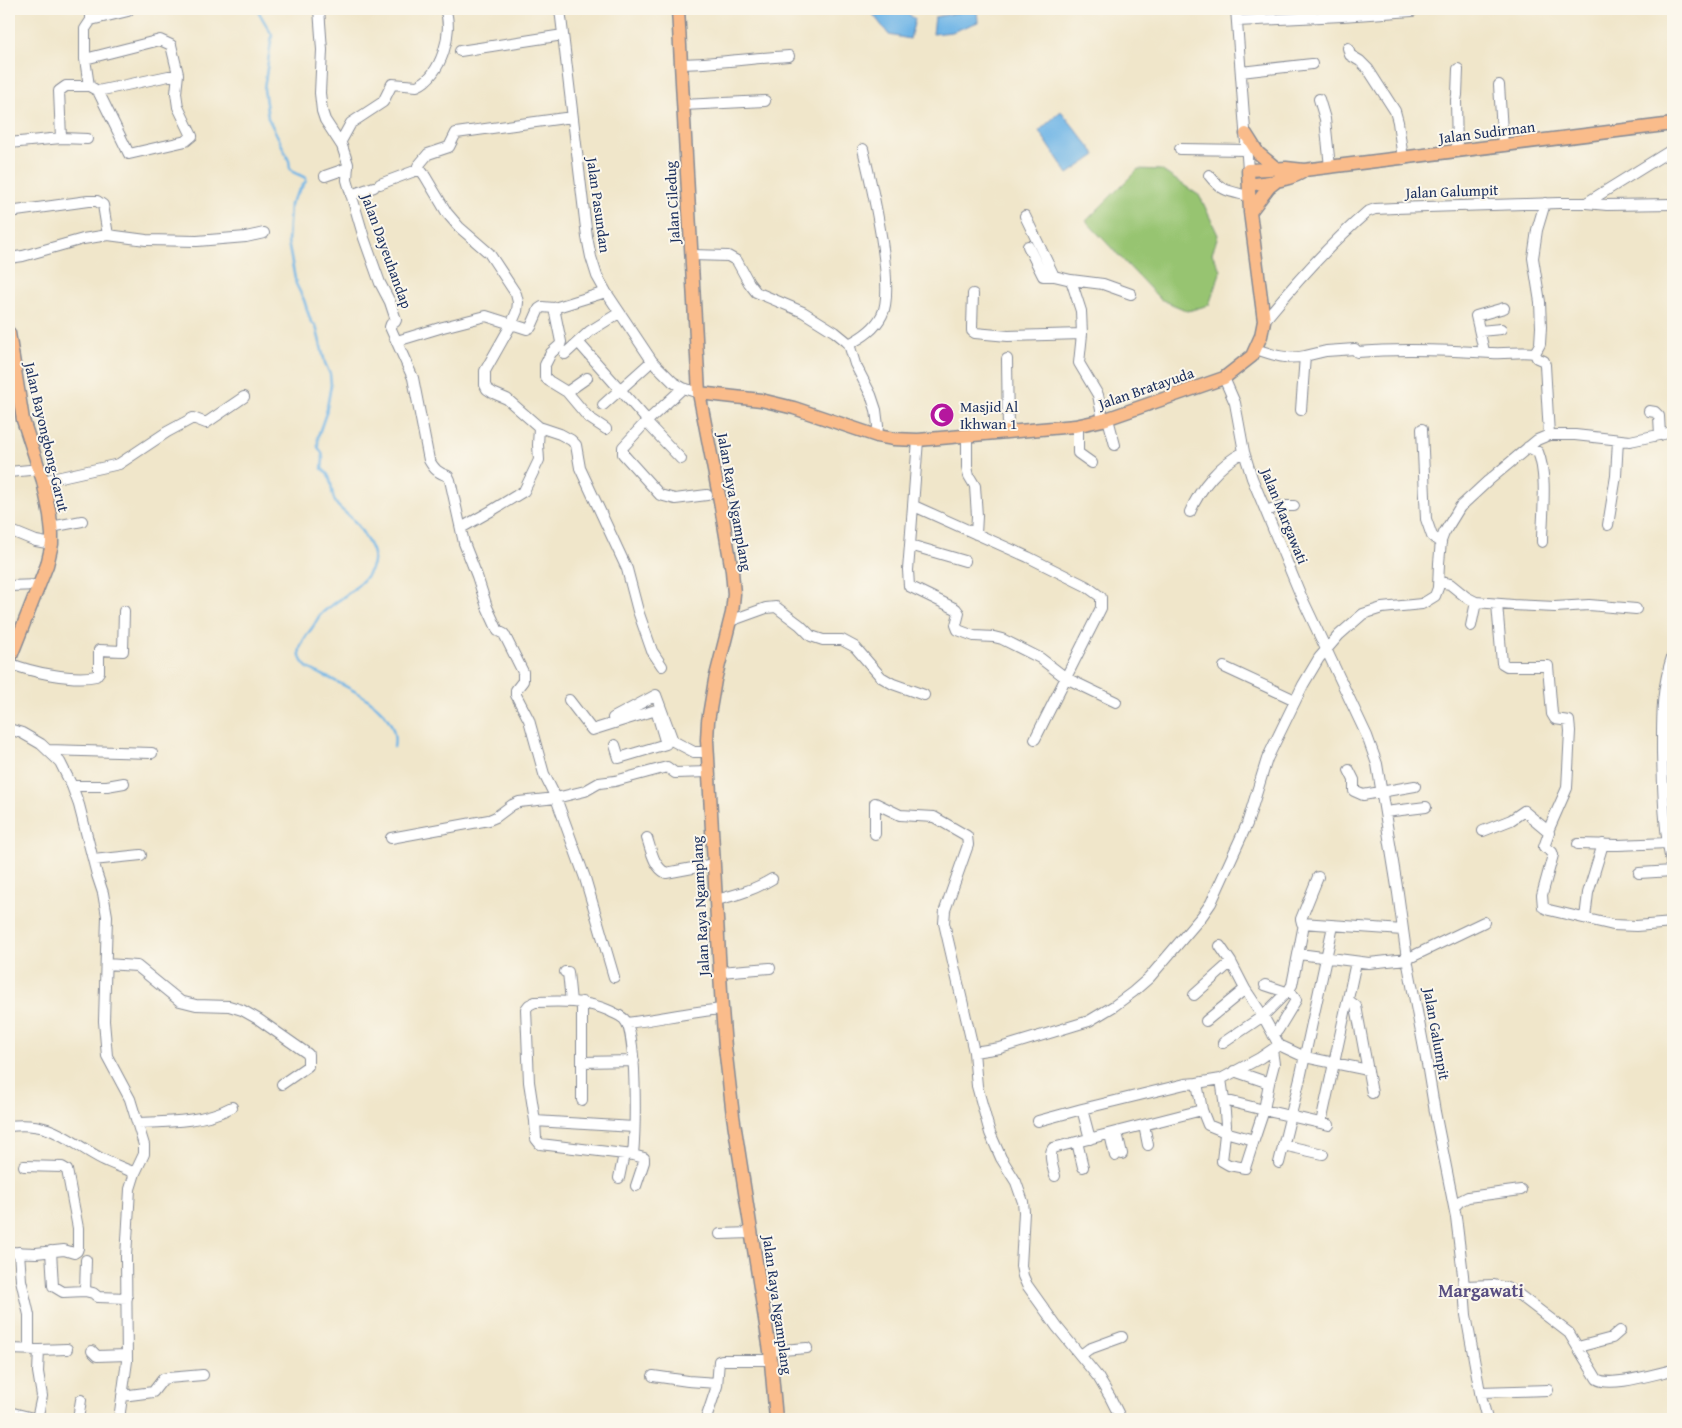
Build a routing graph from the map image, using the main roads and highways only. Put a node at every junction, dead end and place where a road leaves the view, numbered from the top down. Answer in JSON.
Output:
{"nodes":[{"id":1,"x":678,"y":9,"type":"edge"},
{"id":2,"x":1673,"y":124,"type":"edge"},
{"id":3,"x":1246,"y":134,"type":"road end"},
{"id":4,"x":1278,"y":174,"type":"junction"},
{"id":5,"x":1249,"y":190,"type":"junction"},
{"id":6,"x":1250,"y":212,"type":"junction"},
{"id":7,"x":9,"y":333,"type":"edge"},
{"id":8,"x":699,"y":393,"type":"junction"},
{"id":9,"x":9,"y":662,"type":"edge"},
{"id":10,"x":776,"y":1419,"type":"edge"}],
"edges":[{"from":1,"to":8,"type":"main road","name":"Jalan Ciledug"},
{"from":2,"to":4,"type":"main road","name":"Jalan Sudirman"},
{"from":3,"to":4,"type":"main road"},
{"from":4,"to":5,"type":"main road"},
{"from":4,"to":5,"type":"main road","name":"Jalan Bratayuda"},
{"from":4,"to":6,"type":"main road"},
{"from":5,"to":6,"type":"main road","name":"Jalan Bratayuda"},
{"from":6,"to":8,"type":"main road","name":"Jalan Bratayuda"},
{"from":7,"to":9,"type":"main road","name":"Jalan Bayongbong-Garut"},
{"from":8,"to":10,"type":"main road","name":"Jalan Raya Ngamplang"}]}
